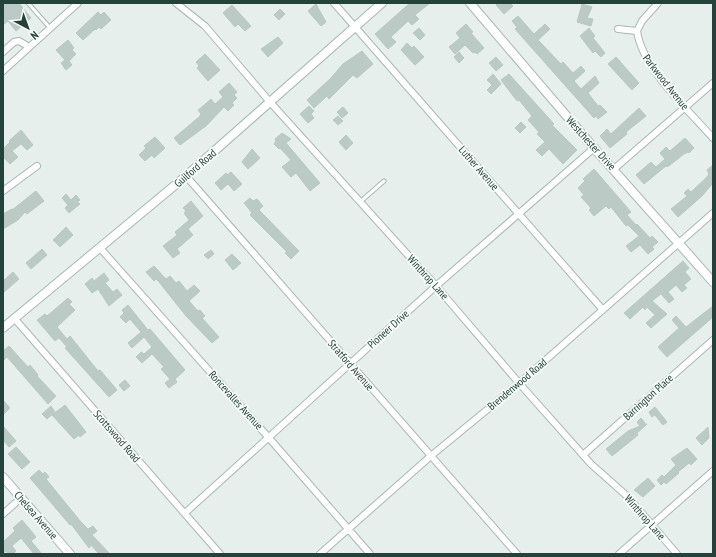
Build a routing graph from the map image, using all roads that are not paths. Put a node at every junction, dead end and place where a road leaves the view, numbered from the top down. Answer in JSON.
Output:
{"nodes":[{"id":1,"x":28,"y":3,"type":"edge"},
{"id":2,"x":78,"y":3,"type":"edge"},
{"id":3,"x":176,"y":3,"type":"edge"},
{"id":4,"x":334,"y":3,"type":"edge"},
{"id":5,"x":382,"y":3,"type":"edge"},
{"id":6,"x":470,"y":3,"type":"edge"},
{"id":7,"x":658,"y":3,"type":"edge"},
{"id":8,"x":355,"y":27,"type":"junction"},
{"id":9,"x":50,"y":28,"type":"junction"},
{"id":10,"x":618,"y":29,"type":"dead end"},
{"id":11,"x":637,"y":31,"type":"junction"},
{"id":12,"x":29,"y":47,"type":"junction"},
{"id":13,"x":3,"y":52,"type":"edge"},
{"id":14,"x":3,"y":71,"type":"edge"},
{"id":15,"x":713,"y":83,"type":"edge"},
{"id":16,"x":270,"y":102,"type":"junction"},
{"id":17,"x":686,"y":107,"type":"junction"},
{"id":18,"x":713,"y":138,"type":"edge"},
{"id":19,"x":594,"y":148,"type":"junction"},
{"id":20,"x":37,"y":166,"type":"dead end"},
{"id":21,"x":614,"y":169,"type":"junction"},
{"id":22,"x":186,"y":176,"type":"junction"},
{"id":23,"x":384,"y":181,"type":"dead end"},
{"id":24,"x":3,"y":191,"type":"edge"},
{"id":25,"x":360,"y":202,"type":"junction"},
{"id":26,"x":713,"y":213,"type":"edge"},
{"id":27,"x":520,"y":215,"type":"junction"},
{"id":28,"x":679,"y":243,"type":"junction"},
{"id":29,"x":100,"y":248,"type":"junction"},
{"id":30,"x":713,"y":282,"type":"edge"},
{"id":31,"x":436,"y":286,"type":"junction"},
{"id":32,"x":603,"y":310,"type":"junction"},
{"id":33,"x":14,"y":318,"type":"junction"},
{"id":34,"x":3,"y":328,"type":"edge"},
{"id":35,"x":713,"y":340,"type":"edge"},
{"id":36,"x":350,"y":364,"type":"junction"},
{"id":37,"x":519,"y":383,"type":"junction"},
{"id":38,"x":269,"y":438,"type":"junction"},
{"id":39,"x":432,"y":455,"type":"junction"},
{"id":40,"x":583,"y":455,"type":"junction"},
{"id":41,"x":713,"y":471,"type":"edge"},
{"id":42,"x":3,"y":477,"type":"edge"},
{"id":43,"x":21,"y":498,"type":"junction"},
{"id":44,"x":185,"y":513,"type":"junction"},
{"id":45,"x":3,"y":514,"type":"edge"},
{"id":46,"x":652,"y":525,"type":"junction"},
{"id":47,"x":349,"y":529,"type":"junction"},
{"id":48,"x":70,"y":554,"type":"edge"},
{"id":49,"x":220,"y":554,"type":"edge"},
{"id":50,"x":320,"y":554,"type":"edge"},
{"id":51,"x":370,"y":554,"type":"edge"},
{"id":52,"x":517,"y":554,"type":"edge"},
{"id":53,"x":619,"y":554,"type":"edge"},
{"id":54,"x":677,"y":554,"type":"edge"}],
"edges":[{"from":1,"to":9,"type":"lane"},
{"from":2,"to":9,"type":"street"},
{"from":3,"to":16,"type":"street","name":"Winthrop Lane"},
{"from":4,"to":8,"type":"street","name":"Luther Avenue"},
{"from":5,"to":8,"type":"street","name":"Guilford Road"},
{"from":6,"to":19,"type":"street","name":"Westchester Drive"},
{"from":7,"to":11,"type":"street"},
{"from":8,"to":16,"type":"street","name":"Guilford Road"},
{"from":8,"to":27,"type":"street","name":"Luther Avenue"},
{"from":9,"to":12,"type":"street"},
{"from":10,"to":11,"type":"street"},
{"from":11,"to":17,"type":"street","name":"Parkwood Avenue"},
{"from":12,"to":13,"type":"street"},
{"from":12,"to":14,"type":"street"},
{"from":15,"to":17,"type":"street"},
{"from":16,"to":22,"type":"street","name":"Guilford Road"},
{"from":16,"to":25,"type":"street","name":"Winthrop Lane"},
{"from":17,"to":18,"type":"street","name":"Parkwood Avenue"},
{"from":17,"to":21,"type":"street"},
{"from":19,"to":21,"type":"street","name":"Westchester Drive"},
{"from":19,"to":27,"type":"street","name":"Pioneer Drive"},
{"from":20,"to":24,"type":"street"},
{"from":21,"to":28,"type":"street","name":"Westchester Drive"},
{"from":22,"to":29,"type":"street","name":"Guilford Road"},
{"from":22,"to":36,"type":"street","name":"Stratford Avenue"},
{"from":23,"to":25,"type":"lane"},
{"from":25,"to":31,"type":"street","name":"Winthrop Lane"},
{"from":26,"to":28,"type":"street","name":"Brendenwood Road"},
{"from":27,"to":31,"type":"street","name":"Pioneer Drive"},
{"from":27,"to":32,"type":"street","name":"Luther Avenue"},
{"from":28,"to":30,"type":"street","name":"Westchester Drive"},
{"from":28,"to":32,"type":"street","name":"Brendenwood Road"},
{"from":29,"to":33,"type":"street","name":"Guilford Road"},
{"from":29,"to":38,"type":"street","name":"Roncevalles Avenue"},
{"from":31,"to":36,"type":"street","name":"Pioneer Drive"},
{"from":31,"to":37,"type":"street","name":"Winthrop Lane"},
{"from":32,"to":37,"type":"street","name":"Brendenwood Road"},
{"from":33,"to":34,"type":"street","name":"Guilford Road"},
{"from":33,"to":44,"type":"street","name":"Scottswood Road"},
{"from":35,"to":40,"type":"street","name":"Barrington Place"},
{"from":36,"to":38,"type":"street","name":"Pioneer Drive"},
{"from":36,"to":39,"type":"street","name":"Stratford Avenue"},
{"from":37,"to":39,"type":"street","name":"Brendenwood Road"},
{"from":37,"to":40,"type":"street","name":"Winthrop Lane"},
{"from":38,"to":44,"type":"street","name":"Pioneer Drive"},
{"from":38,"to":47,"type":"street","name":"Roncevalles Avenue"},
{"from":39,"to":47,"type":"street","name":"Brendenwood Road"},
{"from":39,"to":52,"type":"street","name":"Stratford Avenue"},
{"from":40,"to":46,"type":"street","name":"Winthrop Lane"},
{"from":41,"to":46,"type":"street"},
{"from":42,"to":43,"type":"street","name":"Chelsea Avenue"},
{"from":43,"to":45,"type":"street"},
{"from":43,"to":48,"type":"street","name":"Chelsea Avenue"},
{"from":44,"to":49,"type":"street","name":"Scottswood Road"},
{"from":46,"to":53,"type":"street"},
{"from":46,"to":54,"type":"street","name":"Winthrop Lane"},
{"from":47,"to":50,"type":"street","name":"Brendenwood Road"},
{"from":47,"to":51,"type":"street","name":"Roncevalles Avenue"}]}
